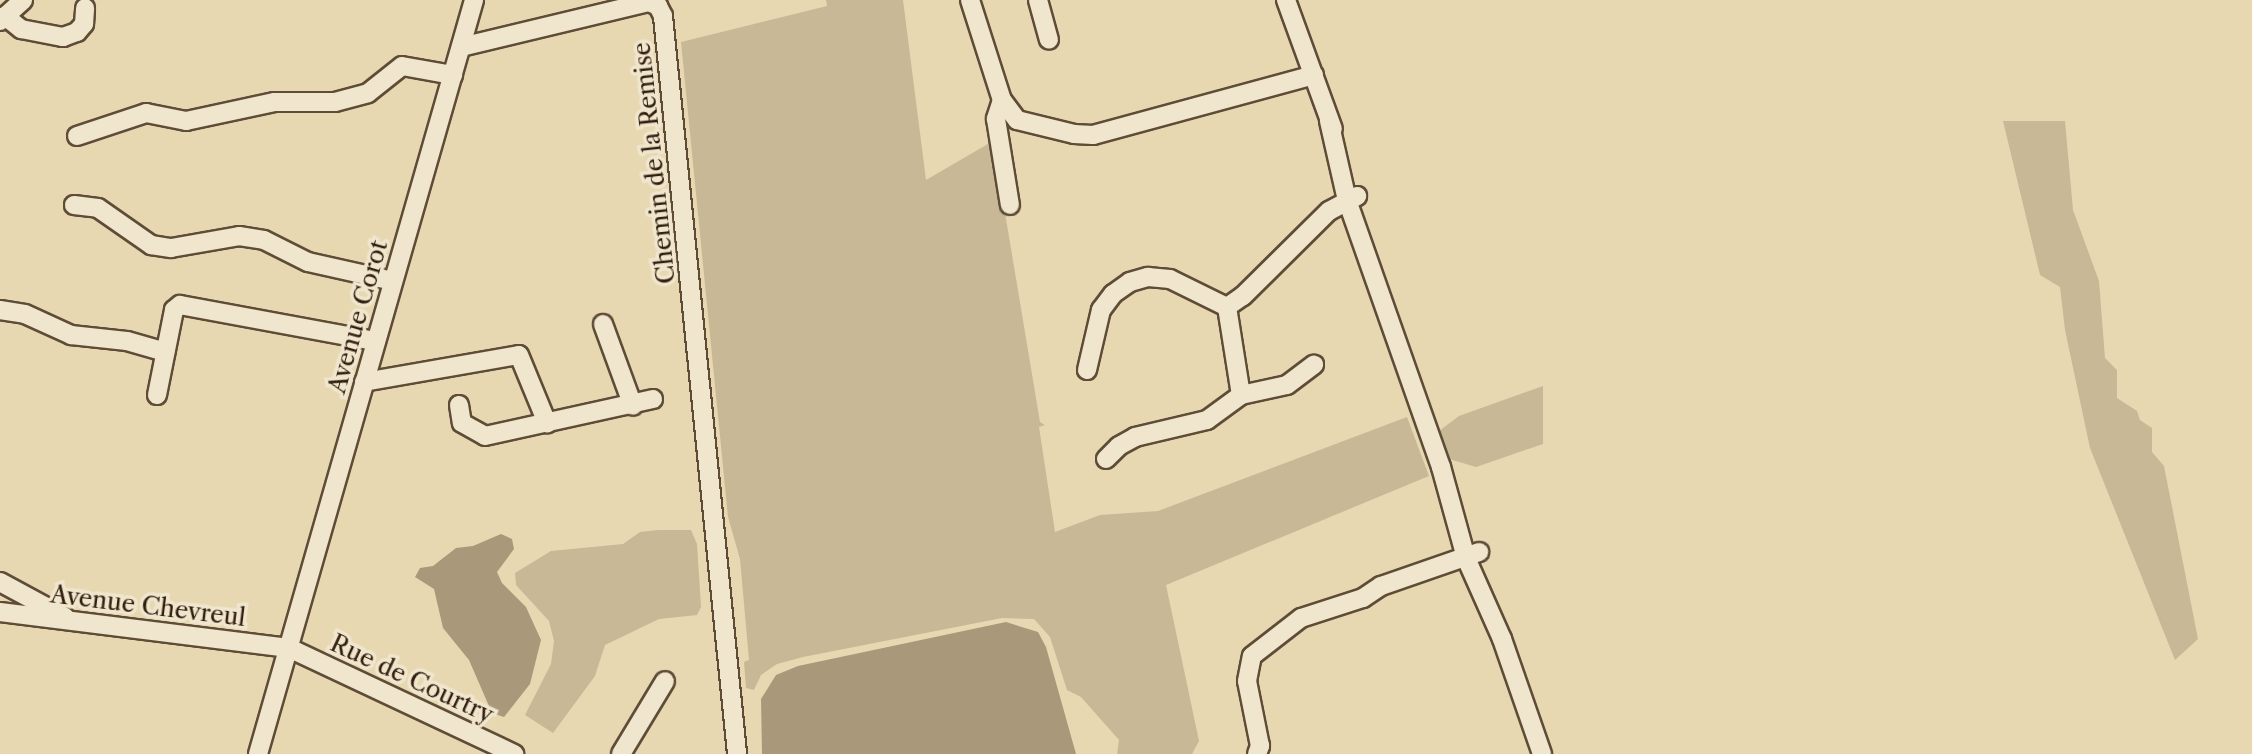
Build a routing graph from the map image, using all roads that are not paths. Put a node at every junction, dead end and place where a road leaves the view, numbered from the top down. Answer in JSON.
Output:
{"nodes":[{"id":1,"x":23,"y":0,"type":"edge"},
{"id":2,"x":474,"y":0,"type":"edge"},
{"id":3,"x":970,"y":0,"type":"edge"},
{"id":4,"x":1038,"y":0,"type":"edge"},
{"id":5,"x":1286,"y":0,"type":"edge"},
{"id":6,"x":85,"y":8,"type":"dead end"},
{"id":7,"x":3,"y":18,"type":"edge"},
{"id":8,"x":1049,"y":40,"type":"dead end"},
{"id":9,"x":461,"y":47,"type":"junction"},
{"id":10,"x":453,"y":75,"type":"junction"},
{"id":11,"x":1314,"y":75,"type":"junction"},
{"id":12,"x":1002,"y":100,"type":"junction"},
{"id":13,"x":77,"y":136,"type":"dead end"},
{"id":14,"x":1352,"y":198,"type":"junction"},
{"id":15,"x":74,"y":205,"type":"dead end"},
{"id":16,"x":1010,"y":205,"type":"dead end"},
{"id":17,"x":393,"y":281,"type":"junction"},
{"id":18,"x":1227,"y":307,"type":"junction"},
{"id":19,"x":0,"y":310,"type":"edge"},
{"id":20,"x":603,"y":324,"type":"dead end"},
{"id":21,"x":375,"y":341,"type":"junction"},
{"id":22,"x":165,"y":352,"type":"junction"},
{"id":23,"x":1314,"y":365,"type":"dead end"},
{"id":24,"x":1087,"y":370,"type":"dead end"},
{"id":25,"x":364,"y":382,"type":"junction"},
{"id":26,"x":157,"y":395,"type":"dead end"},
{"id":27,"x":1241,"y":395,"type":"junction"},
{"id":28,"x":653,"y":399,"type":"dead end"},
{"id":29,"x":459,"y":405,"type":"dead end"},
{"id":30,"x":633,"y":406,"type":"junction"},
{"id":31,"x":547,"y":423,"type":"junction"},
{"id":32,"x":1106,"y":459,"type":"dead end"},
{"id":33,"x":1472,"y":555,"type":"junction"},
{"id":34,"x":0,"y":582,"type":"edge"},
{"id":35,"x":27,"y":606,"type":"junction"},
{"id":36,"x":0,"y":612,"type":"edge"},
{"id":37,"x":289,"y":648,"type":"junction"},
{"id":38,"x":665,"y":681,"type":"dead end"},
{"id":39,"x":258,"y":754,"type":"edge"},
{"id":40,"x":514,"y":754,"type":"edge"},
{"id":41,"x":621,"y":754,"type":"edge"},
{"id":42,"x":737,"y":754,"type":"edge"},
{"id":43,"x":1257,"y":754,"type":"edge"},
{"id":44,"x":1542,"y":754,"type":"edge"}],
"edges":[{"from":1,"to":7,"type":"street"},
{"from":2,"to":9,"type":"street","name":"Avenue Corot"},
{"from":3,"to":12,"type":"street"},
{"from":4,"to":8,"type":"street"},
{"from":5,"to":11,"type":"street"},
{"from":6,"to":7,"type":"street"},
{"from":9,"to":10,"type":"street","name":"Avenue Corot"},
{"from":9,"to":42,"type":"street","name":"Chemin de la Remise"},
{"from":10,"to":13,"type":"street"},
{"from":10,"to":17,"type":"street","name":"Avenue Corot"},
{"from":11,"to":12,"type":"street"},
{"from":11,"to":14,"type":"street"},
{"from":12,"to":16,"type":"street"},
{"from":14,"to":18,"type":"street"},
{"from":14,"to":33,"type":"street"},
{"from":15,"to":17,"type":"street"},
{"from":17,"to":21,"type":"street","name":"Avenue Corot"},
{"from":18,"to":24,"type":"street"},
{"from":18,"to":27,"type":"street"},
{"from":19,"to":22,"type":"street"},
{"from":20,"to":30,"type":"street"},
{"from":21,"to":22,"type":"street"},
{"from":21,"to":25,"type":"street","name":"Avenue Corot"},
{"from":22,"to":26,"type":"street"},
{"from":23,"to":27,"type":"street"},
{"from":25,"to":31,"type":"street"},
{"from":25,"to":37,"type":"street","name":"Avenue Corot"},
{"from":27,"to":32,"type":"street"},
{"from":28,"to":30,"type":"street"},
{"from":29,"to":31,"type":"street"},
{"from":30,"to":31,"type":"street"},
{"from":33,"to":43,"type":"street"},
{"from":33,"to":44,"type":"street"},
{"from":34,"to":35,"type":"street"},
{"from":35,"to":36,"type":"street","name":"Avenue Chevreul"},
{"from":35,"to":37,"type":"street","name":"Avenue Chevreul"},
{"from":37,"to":39,"type":"street","name":"Avenue Corot"},
{"from":37,"to":40,"type":"street","name":"Rue de Courtry"},
{"from":38,"to":41,"type":"street"}]}
